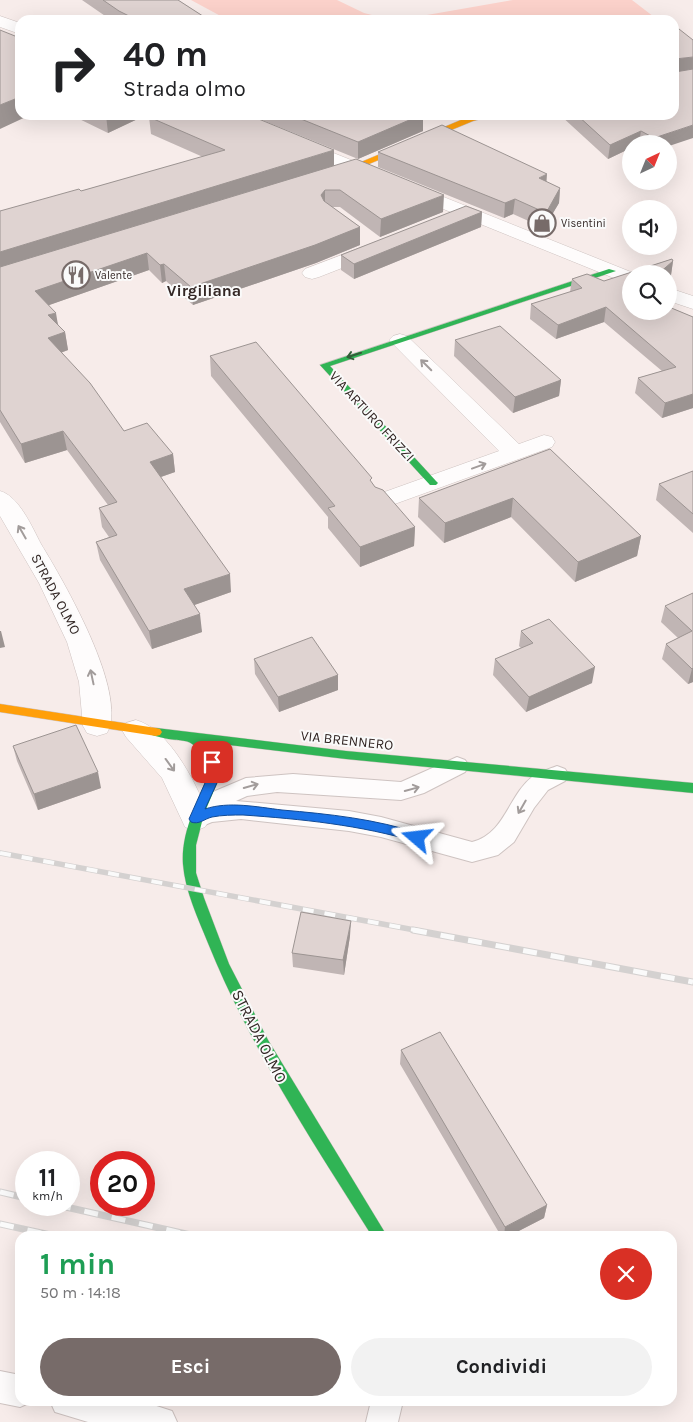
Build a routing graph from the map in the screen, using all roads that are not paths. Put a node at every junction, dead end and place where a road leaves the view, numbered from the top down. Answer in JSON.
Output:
{"nodes":[{"id":1,"x":0,"y":21,"type":"edge"},
{"id":2,"x":15,"y":27,"type":"edge"},
{"id":3,"x":469,"y":120,"type":"edge"},
{"id":4,"x":284,"y":138,"type":"edge"},
{"id":5,"x":356,"y":168,"type":"junction"},
{"id":6,"x":318,"y":180,"type":"edge"},
{"id":7,"x":465,"y":212,"type":"junction"},
{"id":8,"x":439,"y":222,"type":"edge"},
{"id":9,"x":379,"y":240,"type":"edge"},
{"id":10,"x":612,"y":271,"type":"junction"},
{"id":11,"x":312,"y":274,"type":"dead end"},
{"id":12,"x":622,"y":275,"type":"edge"},
{"id":13,"x":677,"y":297,"type":"edge"},
{"id":14,"x":693,"y":302,"type":"edge"},
{"id":15,"x":400,"y":340,"type":"junction"},
{"id":16,"x":544,"y":442,"type":"dead end"},
{"id":17,"x":515,"y":453,"type":"junction"},
{"id":18,"x":433,"y":483,"type":"junction"},
{"id":19,"x":0,"y":499,"type":"edge"},
{"id":20,"x":384,"y":500,"type":"edge"},
{"id":21,"x":0,"y":708,"type":"edge"},
{"id":22,"x":97,"y":726,"type":"junction"},
{"id":23,"x":136,"y":730,"type":"junction"},
{"id":24,"x":193,"y":737,"type":"junction"},
{"id":25,"x":457,"y":766,"type":"junction"},
{"id":26,"x":557,"y":775,"type":"junction"},
{"id":27,"x":693,"y":788,"type":"edge"},
{"id":28,"x":195,"y":819,"type":"junction"},
{"id":29,"x":377,"y":1231,"type":"edge"},
{"id":30,"x":0,"y":1387,"type":"edge"},
{"id":31,"x":15,"y":1390,"type":"edge"},
{"id":32,"x":89,"y":1406,"type":"edge"},
{"id":33,"x":385,"y":1406,"type":"edge"},
{"id":34,"x":161,"y":1422,"type":"edge"},
{"id":35,"x":382,"y":1422,"type":"edge"}],
"edges":[{"from":1,"to":2,"type":"street"},
{"from":3,"to":5,"type":"street"},
{"from":4,"to":5,"type":"street"},
{"from":5,"to":6,"type":"street"},
{"from":5,"to":7,"type":"street"},
{"from":7,"to":8,"type":"street"},
{"from":7,"to":10,"type":"street"},
{"from":9,"to":11,"type":"street"},
{"from":10,"to":12,"type":"street"},
{"from":10,"to":15,"type":"street","name":"VIA ARTURO FRIZZI"},
{"from":13,"to":14,"type":"street"},
{"from":17,"to":15,"type":"street","one_way":true},
{"from":15,"to":18,"type":"street","name":"VIA ARTURO FRIZZI","one_way":true},
{"from":16,"to":17,"type":"street"},
{"from":18,"to":17,"type":"street","one_way":true},
{"from":18,"to":20,"type":"street"},
{"from":22,"to":19,"type":"street","name":"STRADA OLMO","one_way":true},
{"from":21,"to":22,"type":"street","name":"VIA BRENNERO"},
{"from":22,"to":23,"type":"street","name":"VIA BRENNERO"},
{"from":23,"to":24,"type":"street","name":"VIA BRENNERO"},
{"from":23,"to":28,"type":"street","one_way":true},
{"from":24,"to":25,"type":"street","name":"VIA BRENNERO"},
{"from":24,"to":28,"type":"street","name":"STRADA OLMO"},
{"from":25,"to":26,"type":"street","name":"VIA BRENNERO"},
{"from":28,"to":25,"type":"lane","one_way":true},
{"from":26,"to":27,"type":"street","name":"VIA BRENNERO"},
{"from":26,"to":28,"type":"lane","one_way":true},
{"from":28,"to":29,"type":"street","name":"STRADA OLMO"},
{"from":30,"to":31,"type":"lane"},
{"from":32,"to":34,"type":"lane"},
{"from":33,"to":35,"type":"lane"}]}
